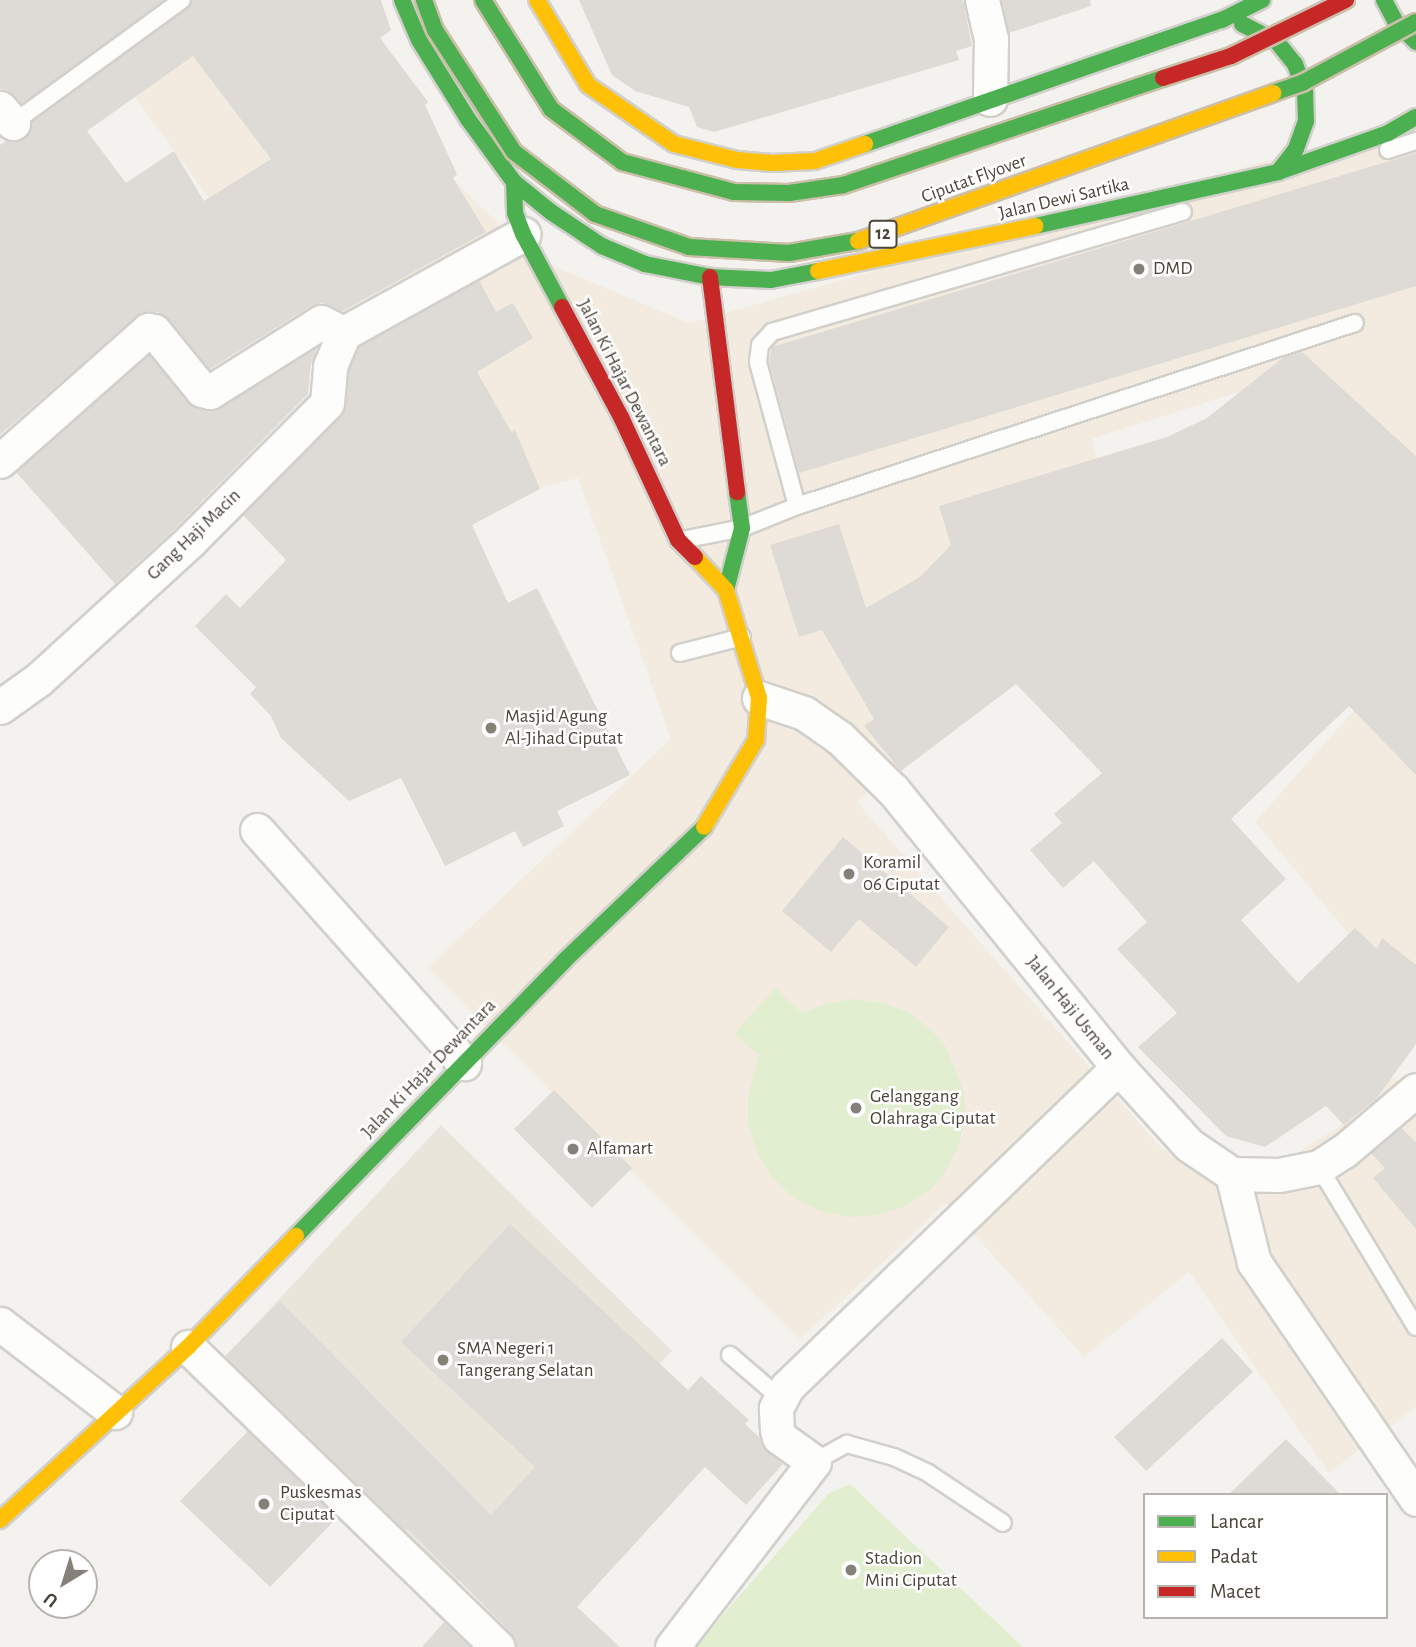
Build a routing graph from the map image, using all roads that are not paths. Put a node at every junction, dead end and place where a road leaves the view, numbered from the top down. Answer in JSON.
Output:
{"nodes":[{"id":1,"x":182,"y":0,"type":"edge"},
{"id":2,"x":402,"y":0,"type":"edge"},
{"id":3,"x":424,"y":0,"type":"edge"},
{"id":4,"x":483,"y":0,"type":"edge"},
{"id":5,"x":537,"y":0,"type":"edge"},
{"id":6,"x":982,"y":0,"type":"edge"},
{"id":7,"x":1262,"y":0,"type":"edge"},
{"id":8,"x":1346,"y":0,"type":"edge"},
{"id":9,"x":1384,"y":0,"type":"edge"},
{"id":10,"x":1223,"y":20,"type":"junction"},
{"id":11,"x":1416,"y":22,"type":"edge"},
{"id":12,"x":1416,"y":42,"type":"edge"},
{"id":13,"x":990,"y":99,"type":"junction"},
{"id":14,"x":1416,"y":117,"type":"edge"},
{"id":15,"x":4,"y":122,"type":"edge"},
{"id":16,"x":1416,"y":141,"type":"edge"},
{"id":17,"x":1278,"y":172,"type":"junction"},
{"id":18,"x":514,"y":183,"type":"junction"},
{"id":19,"x":523,"y":234,"type":"junction"},
{"id":20,"x":710,"y":277,"type":"junction"},
{"id":21,"x":1355,"y":323,"type":"dead end"},
{"id":22,"x":344,"y":333,"type":"junction"},
{"id":23,"x":0,"y":461,"type":"edge"},
{"id":24,"x":797,"y":506,"type":"junction"},
{"id":25,"x":742,"y":528,"type":"junction"},
{"id":26,"x":678,"y":540,"type":"junction"},
{"id":27,"x":726,"y":590,"type":"junction"},
{"id":28,"x":743,"y":636,"type":"junction"},
{"id":29,"x":680,"y":653,"type":"dead end"},
{"id":30,"x":759,"y":698,"type":"junction"},
{"id":31,"x":0,"y":707,"type":"edge"},
{"id":32,"x":257,"y":830,"type":"dead end"},
{"id":33,"x":464,"y":1063,"type":"junction"},
{"id":34,"x":1118,"y":1067,"type":"junction"},
{"id":35,"x":1416,"y":1090,"type":"edge"},
{"id":36,"x":1319,"y":1167,"type":"junction"},
{"id":37,"x":1233,"y":1174,"type":"junction"},
{"id":38,"x":0,"y":1324,"type":"edge"},
{"id":39,"x":1416,"y":1327,"type":"edge"},
{"id":40,"x":188,"y":1347,"type":"junction"},
{"id":41,"x":730,"y":1355,"type":"dead end"},
{"id":42,"x":779,"y":1398,"type":"junction"},
{"id":43,"x":115,"y":1412,"type":"junction"},
{"id":44,"x":814,"y":1462,"type":"junction"},
{"id":45,"x":1416,"y":1499,"type":"edge"},
{"id":46,"x":0,"y":1520,"type":"edge"},
{"id":47,"x":1003,"y":1523,"type":"dead end"},
{"id":48,"x":498,"y":1647,"type":"edge"},
{"id":49,"x":672,"y":1647,"type":"edge"}],
"edges":[{"from":1,"to":15,"type":"lane"},
{"from":2,"to":18,"type":"main road"},
{"from":3,"to":11,"type":"main road","name":"Ciputat Flyover","number":"12","bridge":true},
{"from":4,"to":8,"type":"main road","name":"Ciputat Flyover","bridge":true},
{"from":5,"to":13,"type":"main road"},
{"from":6,"to":13,"type":"street"},
{"from":7,"to":10,"type":"main road"},
{"from":9,"to":12,"type":"main road"},
{"from":10,"to":13,"type":"main road"},
{"from":10,"to":17,"type":"main road"},
{"from":14,"to":17,"type":"main road","name":"Jalan Dewi Sartika"},
{"from":16,"to":24,"type":"lane"},
{"from":17,"to":20,"type":"main road","name":"Jalan Dewi Sartika"},
{"from":18,"to":19,"type":"main road","name":"Jalan Ki Hajar Dewantara"},
{"from":18,"to":20,"type":"main road","name":"Jalan Dewi Sartika"},
{"from":19,"to":22,"type":"street"},
{"from":19,"to":26,"type":"main road","name":"Jalan Ki Hajar Dewantara"},
{"from":20,"to":25,"type":"main road"},
{"from":21,"to":24,"type":"lane"},
{"from":22,"to":23,"type":"street"},
{"from":22,"to":31,"type":"street","name":"Gang Haji Macin"},
{"from":24,"to":25,"type":"lane"},
{"from":25,"to":26,"type":"lane"},
{"from":25,"to":27,"type":"main road"},
{"from":26,"to":27,"type":"main road","name":"Jalan Ki Hajar Dewantara"},
{"from":27,"to":28,"type":"main road","name":"Jalan Ki Hajar Dewantara"},
{"from":28,"to":29,"type":"lane"},
{"from":28,"to":30,"type":"main road","name":"Jalan Ki Hajar Dewantara"},
{"from":30,"to":33,"type":"main road","name":"Jalan Ki Hajar Dewantara"},
{"from":30,"to":34,"type":"street","name":"Jalan Haji Usman"},
{"from":32,"to":33,"type":"street"},
{"from":33,"to":40,"type":"main road","name":"Jalan Ki Hajar Dewantara"},
{"from":34,"to":37,"type":"street","name":"Jalan Haji Usman"},
{"from":34,"to":42,"type":"street"},
{"from":35,"to":36,"type":"street"},
{"from":36,"to":37,"type":"street"},
{"from":36,"to":39,"type":"lane"},
{"from":37,"to":45,"type":"street"},
{"from":38,"to":43,"type":"street"},
{"from":40,"to":43,"type":"main road","name":"Jalan Ki Hajar Dewantara"},
{"from":40,"to":48,"type":"street"},
{"from":41,"to":42,"type":"lane"},
{"from":42,"to":44,"type":"street"},
{"from":43,"to":46,"type":"main road","name":"Jalan Ki Hajar Dewantara"},
{"from":44,"to":47,"type":"lane"},
{"from":44,"to":49,"type":"street"}]}
